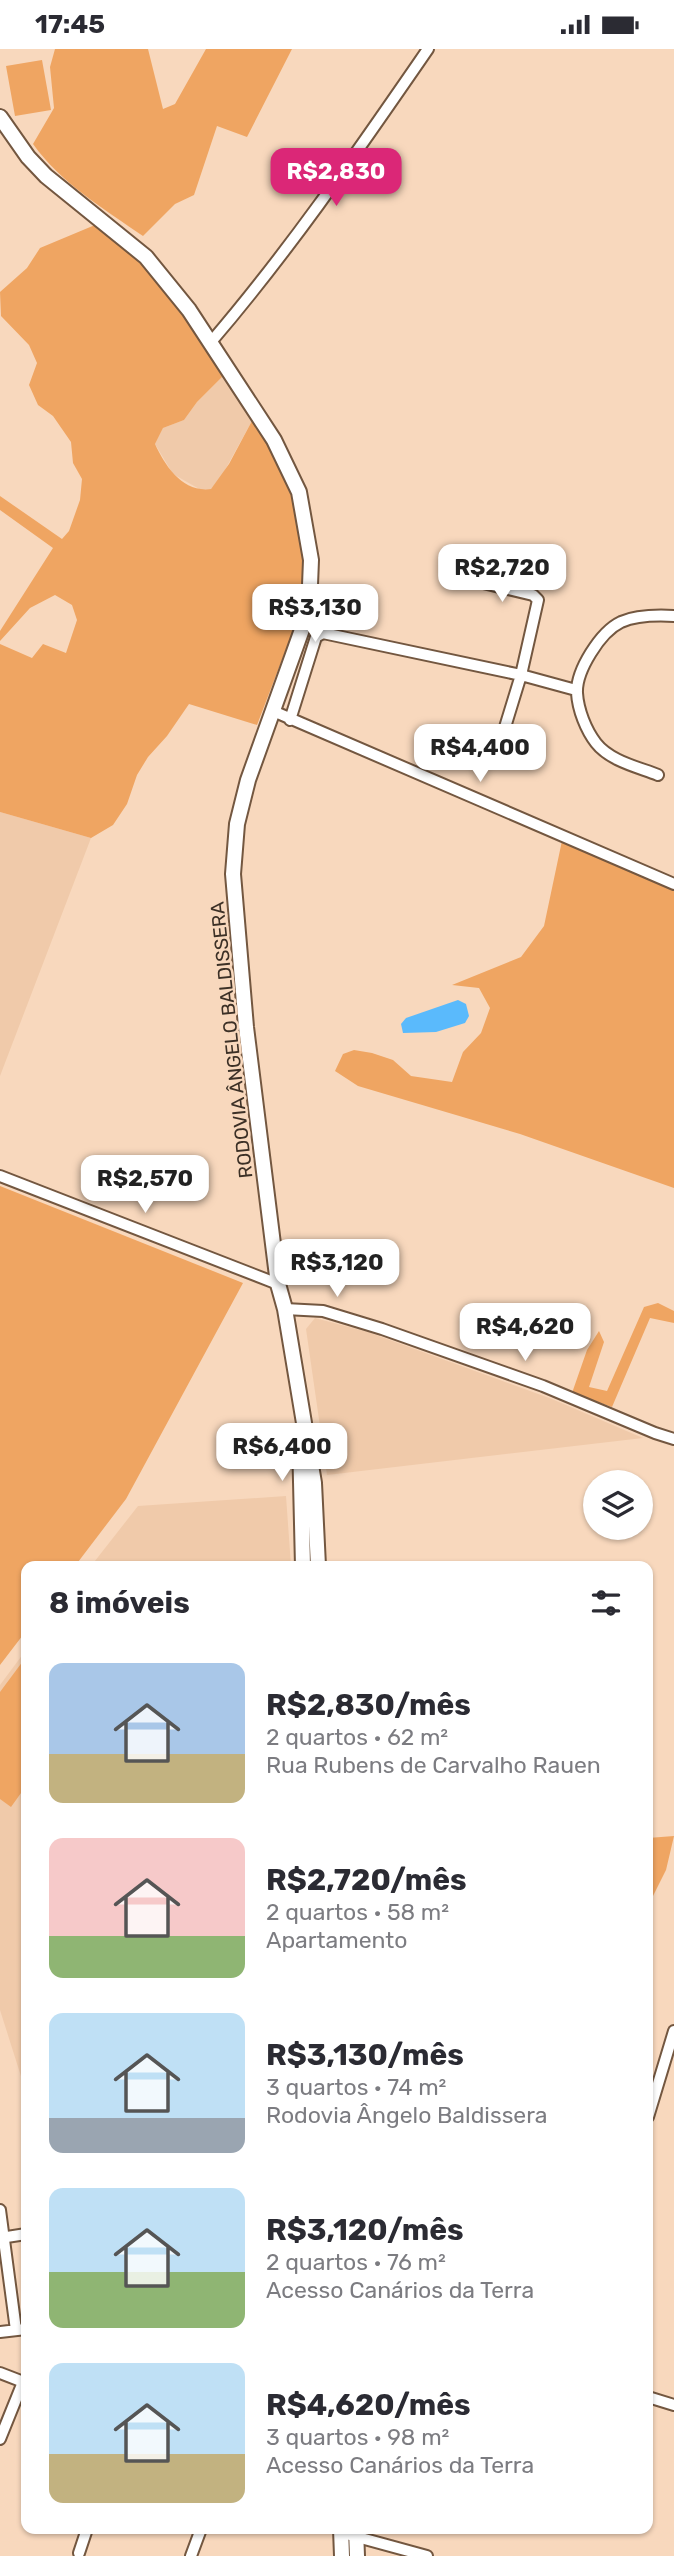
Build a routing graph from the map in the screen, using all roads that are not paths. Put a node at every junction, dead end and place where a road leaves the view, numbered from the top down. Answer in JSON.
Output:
{"nodes":[{"id":1,"x":428,"y":49,"type":"edge"},
{"id":2,"x":0,"y":117,"type":"edge"},
{"id":3,"x":211,"y":342,"type":"junction"},
{"id":4,"x":479,"y":582,"type":"dead end"},
{"id":5,"x":674,"y":616,"type":"edge"},
{"id":6,"x":521,"y":675,"type":"junction"},
{"id":7,"x":576,"y":690,"type":"junction"},
{"id":8,"x":273,"y":712,"type":"junction"},
{"id":9,"x":290,"y":720,"type":"junction"},
{"id":10,"x":498,"y":750,"type":"dead end"},
{"id":11,"x":658,"y":775,"type":"dead end"},
{"id":12,"x":674,"y":884,"type":"edge"},
{"id":13,"x":0,"y":1176,"type":"edge"},
{"id":14,"x":278,"y":1284,"type":"junction"},
{"id":15,"x":285,"y":1310,"type":"junction"},
{"id":16,"x":301,"y":1399,"type":"junction"},
{"id":17,"x":674,"y":1439,"type":"edge"},
{"id":18,"x":303,"y":1561,"type":"edge"},
{"id":19,"x":317,"y":1561,"type":"edge"},
{"id":20,"x":674,"y":2031,"type":"edge"},
{"id":21,"x":653,"y":2100,"type":"edge"},
{"id":22,"x":0,"y":2210,"type":"edge"},
{"id":23,"x":21,"y":2236,"type":"edge"},
{"id":24,"x":2,"y":2238,"type":"edge"},
{"id":25,"x":21,"y":2330,"type":"edge"},
{"id":26,"x":0,"y":2332,"type":"edge"},
{"id":27,"x":0,"y":2373,"type":"edge"},
{"id":28,"x":21,"y":2382,"type":"edge"},
{"id":29,"x":21,"y":2390,"type":"edge"},
{"id":30,"x":653,"y":2399,"type":"edge"},
{"id":31,"x":674,"y":2405,"type":"edge"},
{"id":32,"x":0,"y":2439,"type":"edge"},
{"id":33,"x":86,"y":2534,"type":"edge"},
{"id":34,"x":199,"y":2534,"type":"edge"},
{"id":35,"x":348,"y":2534,"type":"edge"},
{"id":36,"x":349,"y":2534,"type":"edge"},
{"id":37,"x":354,"y":2534,"type":"edge"},
{"id":38,"x":79,"y":2553,"type":"dead end"},
{"id":39,"x":191,"y":2556,"type":"edge"},
{"id":40,"x":342,"y":2556,"type":"edge"},
{"id":41,"x":357,"y":2556,"type":"edge"},
{"id":42,"x":426,"y":2556,"type":"edge"}],
"edges":[{"from":1,"to":3,"type":"street"},
{"from":2,"to":3,"type":"street","name":"RODOVIA ÂNGELO BALDISSERA"},
{"from":3,"to":8,"type":"street","name":"RODOVIA ÂNGELO BALDISSERA"},
{"from":4,"to":6,"type":"street"},
{"from":5,"to":7,"type":"street"},
{"from":6,"to":7,"type":"street"},
{"from":6,"to":9,"type":"street"},
{"from":6,"to":10,"type":"street"},
{"from":7,"to":11,"type":"street"},
{"from":8,"to":9,"type":"street"},
{"from":8,"to":14,"type":"street","name":"RODOVIA ÂNGELO BALDISSERA"},
{"from":9,"to":12,"type":"street"},
{"from":13,"to":14,"type":"street"},
{"from":14,"to":15,"type":"street","name":"RODOVIA ÂNGELO BALDISSERA"},
{"from":15,"to":16,"type":"street","name":"RODOVIA ÂNGELO BALDISSERA"},
{"from":15,"to":17,"type":"street"},
{"from":16,"to":18,"type":"street"},
{"from":16,"to":19,"type":"street"},
{"from":20,"to":21,"type":"street"},
{"from":22,"to":24,"type":"street"},
{"from":23,"to":24,"type":"street"},
{"from":24,"to":25,"type":"street"},
{"from":25,"to":26,"type":"street"},
{"from":27,"to":28,"type":"street"},
{"from":29,"to":32,"type":"street"},
{"from":30,"to":31,"type":"street"},
{"from":33,"to":38,"type":"street"},
{"from":34,"to":39,"type":"street"},
{"from":35,"to":40,"type":"street"},
{"from":36,"to":41,"type":"street"},
{"from":37,"to":42,"type":"street"}]}
